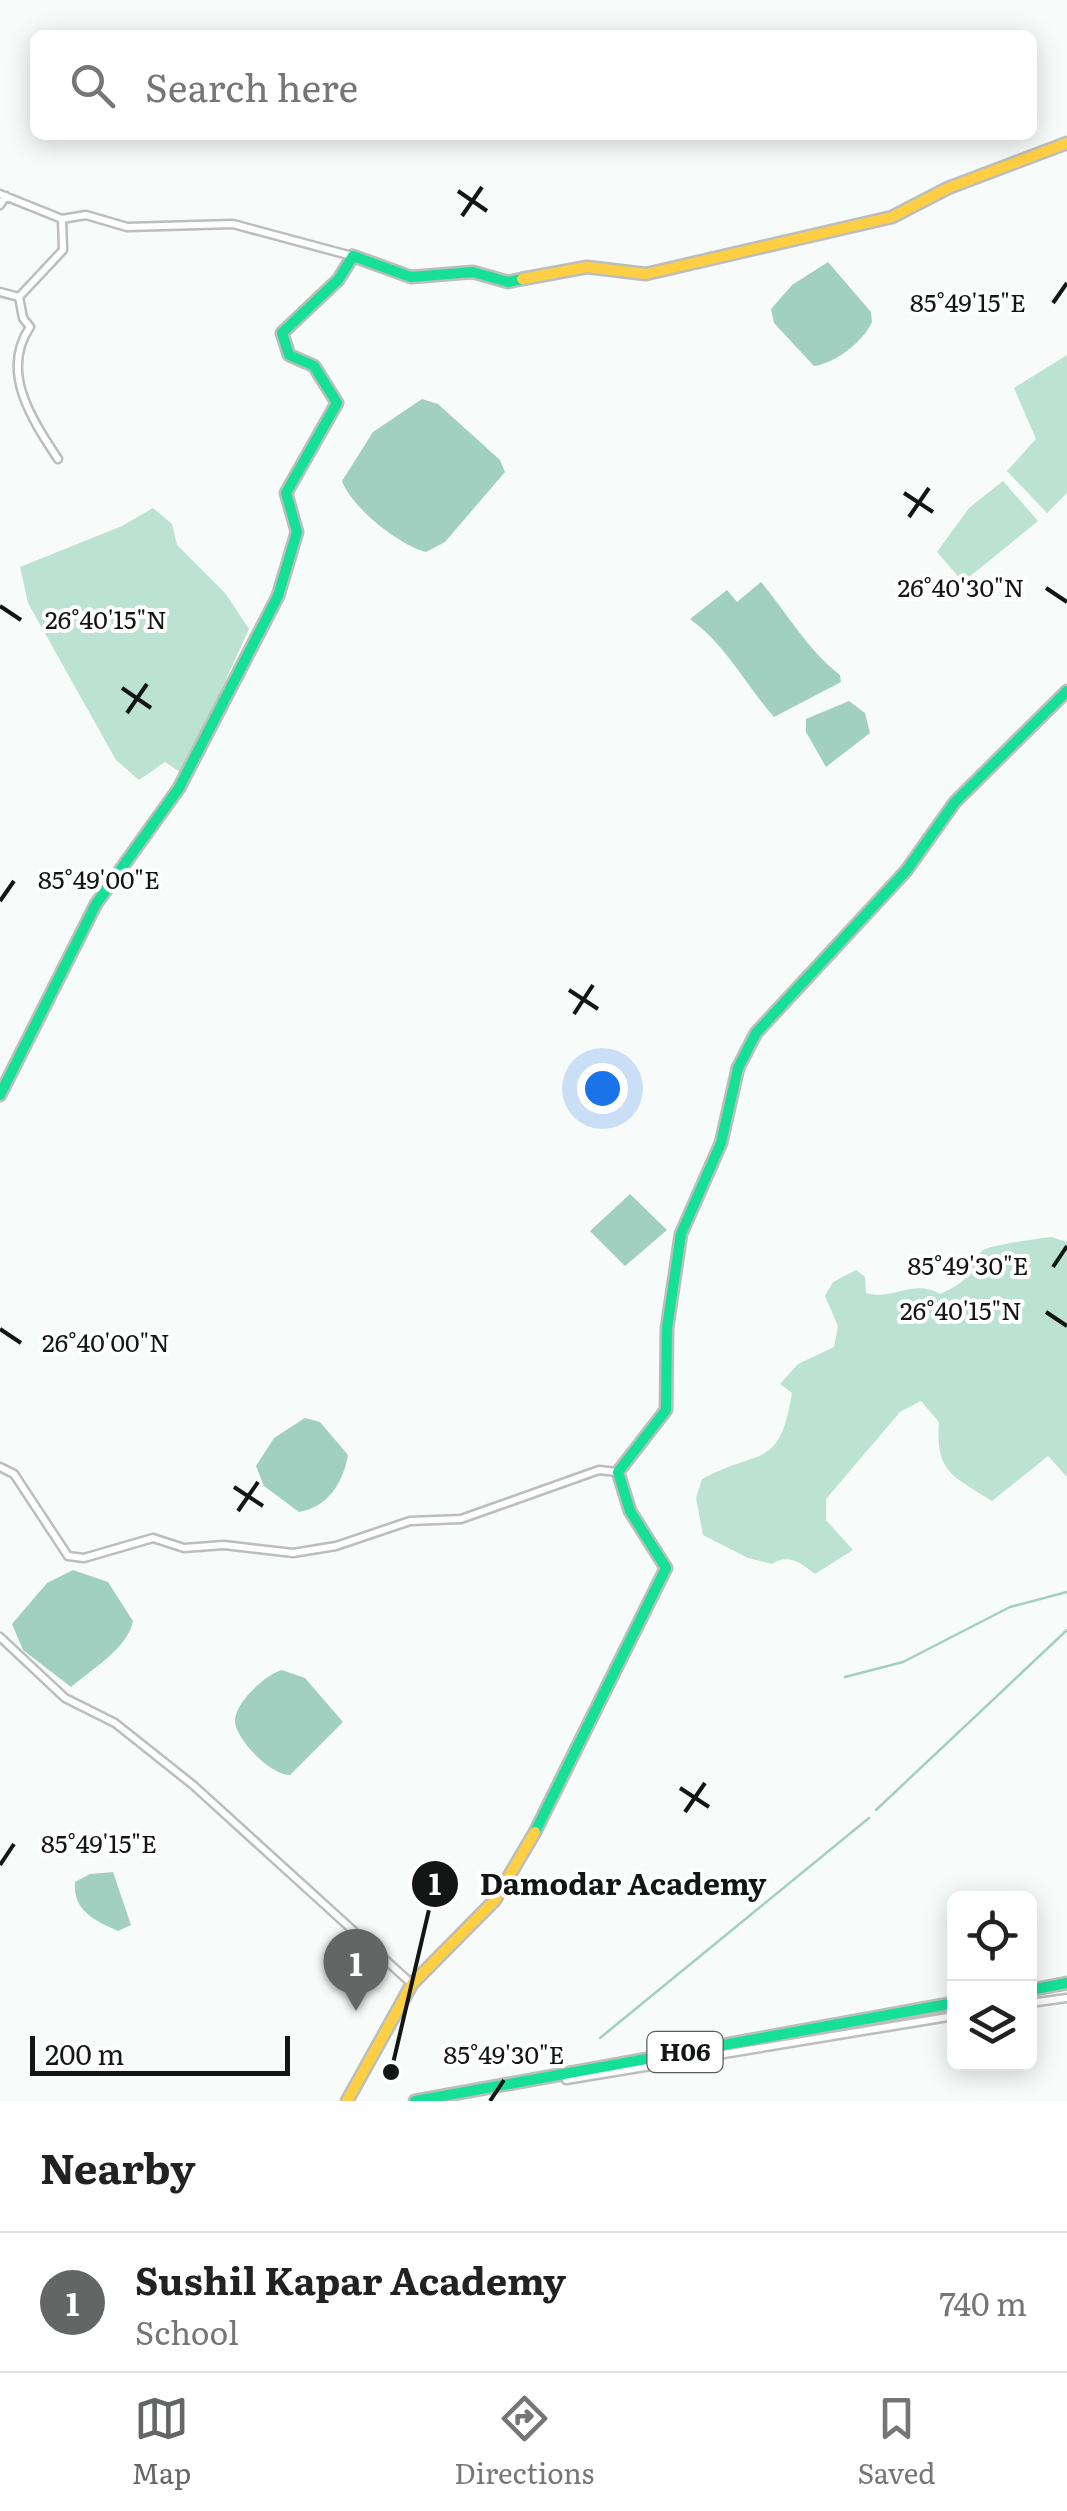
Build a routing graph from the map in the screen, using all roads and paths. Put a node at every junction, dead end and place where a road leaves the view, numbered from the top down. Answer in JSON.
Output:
{"nodes":[{"id":1,"x":1067,"y":143,"type":"edge"},
{"id":2,"x":3,"y":195,"type":"edge"},
{"id":3,"x":0,"y":205,"type":"edge"},
{"id":4,"x":62,"y":218,"type":"junction"},
{"id":5,"x":353,"y":256,"type":"junction"},
{"id":6,"x":0,"y":292,"type":"edge"},
{"id":7,"x":19,"y":297,"type":"junction"},
{"id":8,"x":58,"y":459,"type":"dead end"},
{"id":9,"x":1067,"y":691,"type":"edge"},
{"id":10,"x":0,"y":1096,"type":"edge"},
{"id":11,"x":0,"y":1467,"type":"edge"},
{"id":12,"x":618,"y":1472,"type":"junction"},
{"id":13,"x":0,"y":1637,"type":"edge"},
{"id":14,"x":1067,"y":1983,"type":"edge"},
{"id":15,"x":412,"y":1984,"type":"junction"},
{"id":16,"x":1037,"y":1989,"type":"edge"},
{"id":17,"x":1067,"y":1998,"type":"edge"},
{"id":18,"x":1037,"y":2002,"type":"edge"},
{"id":19,"x":947,"y":2005,"type":"edge"},
{"id":20,"x":947,"y":2017,"type":"edge"},
{"id":21,"x":347,"y":2101,"type":"edge"},
{"id":22,"x":415,"y":2101,"type":"edge"},
{"id":23,"x":429,"y":2101,"type":"edge"}],
"edges":[{"from":1,"to":5,"type":"main road"},
{"from":2,"to":3,"type":"street"},
{"from":2,"to":4,"type":"street"},
{"from":4,"to":5,"type":"street"},
{"from":4,"to":7,"type":"street"},
{"from":5,"to":10,"type":"main road"},
{"from":6,"to":7,"type":"street"},
{"from":7,"to":8,"type":"street"},
{"from":9,"to":12,"type":"main road"},
{"from":11,"to":12,"type":"street"},
{"from":12,"to":15,"type":"main road"},
{"from":13,"to":15,"type":"street"},
{"from":14,"to":16,"type":"main road"},
{"from":15,"to":21,"type":"main road"},
{"from":17,"to":18,"type":"street"},
{"from":19,"to":22,"type":"main road","number":"H06"},
{"from":20,"to":23,"type":"street"}]}
